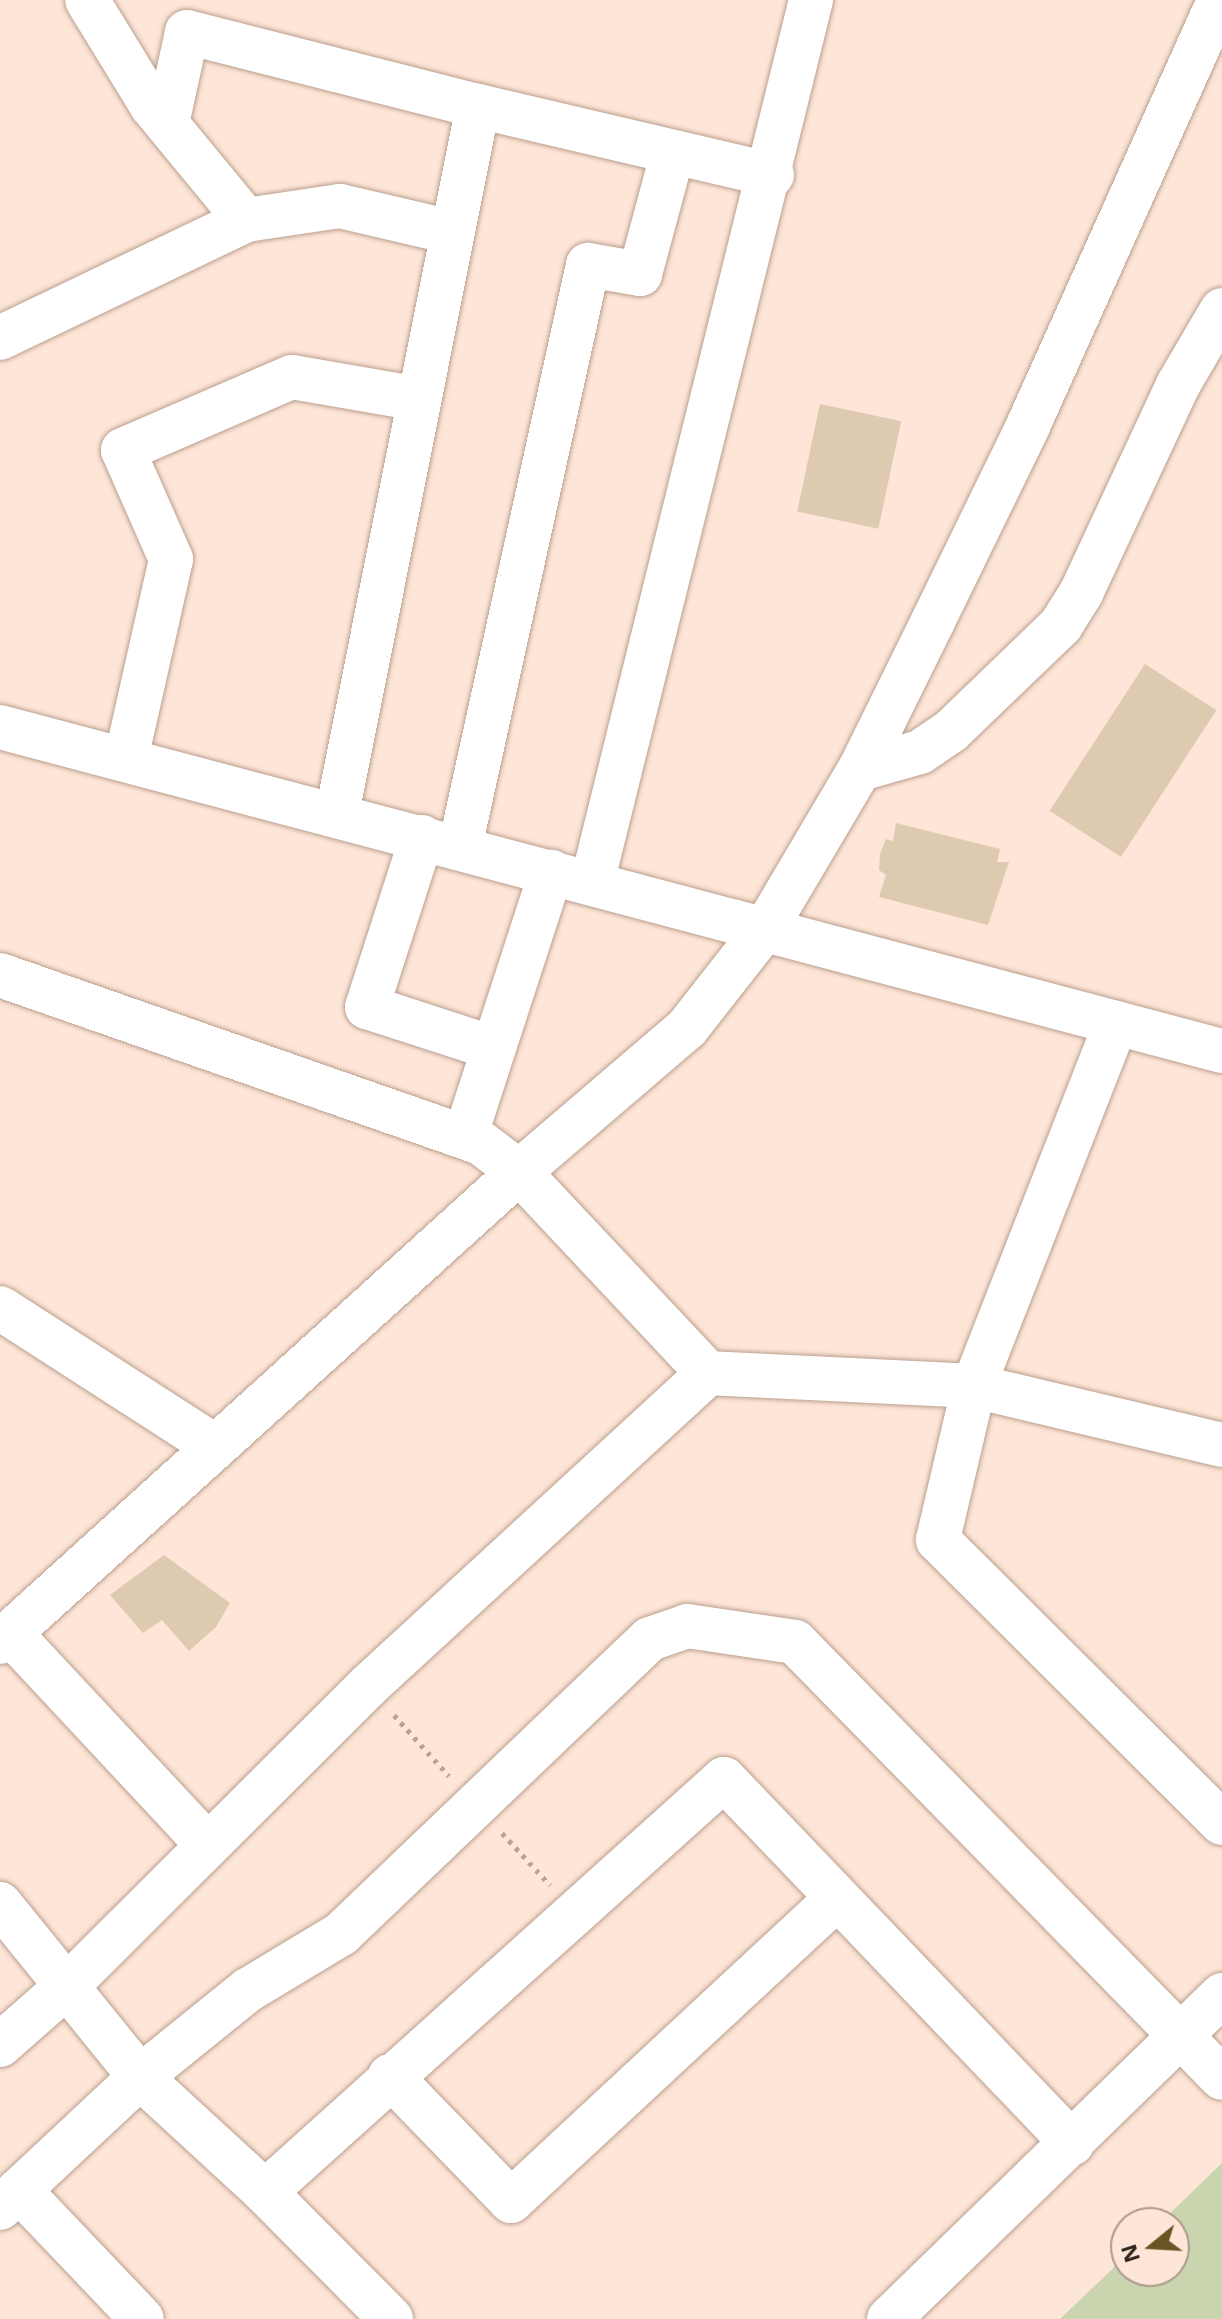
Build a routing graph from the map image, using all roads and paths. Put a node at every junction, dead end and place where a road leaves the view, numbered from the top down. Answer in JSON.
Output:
{"nodes":[{"id":1,"x":87,"y":0,"type":"edge"},
{"id":2,"x":811,"y":0,"type":"edge"},
{"id":3,"x":1219,"y":0,"type":"edge"},
{"id":4,"x":478,"y":106,"type":"junction"},
{"id":5,"x":167,"y":124,"type":"junction"},
{"id":6,"x":673,"y":152,"type":"junction"},
{"id":7,"x":772,"y":175,"type":"junction"},
{"id":8,"x":246,"y":220,"type":"junction"},
{"id":9,"x":451,"y":232,"type":"junction"},
{"id":10,"x":1222,"y":310,"type":"edge"},
{"id":11,"x":0,"y":338,"type":"edge"},
{"id":12,"x":419,"y":399,"type":"junction"},
{"id":13,"x":0,"y":727,"type":"edge"},
{"id":14,"x":126,"y":759,"type":"junction"},
{"id":15,"x":860,"y":769,"type":"junction"},
{"id":16,"x":337,"y":814,"type":"junction"},
{"id":17,"x":441,"y":842,"type":"junction"},
{"id":18,"x":571,"y":877,"type":"junction"},
{"id":19,"x":767,"y":926,"type":"junction"},
{"id":20,"x":0,"y":975,"type":"edge"},
{"id":21,"x":1116,"y":1023,"type":"junction"},
{"id":22,"x":490,"y":1047,"type":"junction"},
{"id":23,"x":1222,"y":1051,"type":"edge"},
{"id":24,"x":465,"y":1137,"type":"junction"},
{"id":25,"x":519,"y":1172,"type":"junction"},
{"id":26,"x":0,"y":1308,"type":"edge"},
{"id":27,"x":708,"y":1373,"type":"junction"},
{"id":28,"x":974,"y":1386,"type":"junction"},
{"id":29,"x":1222,"y":1445,"type":"edge"},
{"id":30,"x":214,"y":1446,"type":"junction"},
{"id":31,"x":5,"y":1638,"type":"edge"},
{"id":32,"x":1222,"y":1823,"type":"edge"},
{"id":33,"x":207,"y":1844,"type":"junction"},
{"id":34,"x":836,"y":1899,"type":"junction"},
{"id":35,"x":0,"y":1904,"type":"edge"},
{"id":36,"x":67,"y":1986,"type":"junction"},
{"id":37,"x":1222,"y":1995,"type":"edge"},
{"id":38,"x":1181,"y":2034,"type":"junction"},
{"id":39,"x":0,"y":2045,"type":"edge"},
{"id":40,"x":390,"y":2076,"type":"junction"},
{"id":41,"x":140,"y":2077,"type":"junction"},
{"id":42,"x":1222,"y":2078,"type":"edge"},
{"id":43,"x":1072,"y":2143,"type":"junction"},
{"id":44,"x":265,"y":2192,"type":"junction"},
{"id":45,"x":10,"y":2199,"type":"edge"},
{"id":46,"x":128,"y":2315,"type":"edge"},
{"id":47,"x":391,"y":2319,"type":"edge"},
{"id":48,"x":889,"y":2319,"type":"edge"}],
"edges":[{"from":1,"to":5,"type":"street"},
{"from":2,"to":7,"type":"street"},
{"from":3,"to":15,"type":"street"},
{"from":4,"to":5,"type":"street"},
{"from":4,"to":6,"type":"street"},
{"from":4,"to":9,"type":"street"},
{"from":5,"to":8,"type":"street"},
{"from":6,"to":7,"type":"street"},
{"from":6,"to":17,"type":"street"},
{"from":7,"to":18,"type":"street"},
{"from":8,"to":9,"type":"street"},
{"from":8,"to":11,"type":"street"},
{"from":9,"to":12,"type":"street"},
{"from":10,"to":15,"type":"street"},
{"from":12,"to":14,"type":"street"},
{"from":12,"to":16,"type":"street"},
{"from":13,"to":14,"type":"street"},
{"from":14,"to":16,"type":"street"},
{"from":15,"to":19,"type":"street"},
{"from":16,"to":17,"type":"street"},
{"from":17,"to":18,"type":"street"},
{"from":17,"to":22,"type":"street"},
{"from":18,"to":19,"type":"street"},
{"from":18,"to":22,"type":"street"},
{"from":19,"to":21,"type":"street"},
{"from":19,"to":25,"type":"street"},
{"from":20,"to":24,"type":"street"},
{"from":21,"to":23,"type":"street"},
{"from":21,"to":28,"type":"street"},
{"from":22,"to":24,"type":"street"},
{"from":24,"to":25,"type":"street"},
{"from":25,"to":27,"type":"street"},
{"from":25,"to":30,"type":"street"},
{"from":26,"to":30,"type":"street"},
{"from":27,"to":28,"type":"street"},
{"from":27,"to":33,"type":"street"},
{"from":28,"to":29,"type":"street"},
{"from":28,"to":32,"type":"street"},
{"from":30,"to":31,"type":"street"},
{"from":31,"to":33,"type":"street"},
{"from":33,"to":36,"type":"street"},
{"from":34,"to":40,"type":"street"},
{"from":34,"to":40,"type":"street"},
{"from":34,"to":43,"type":"street"},
{"from":35,"to":36,"type":"street"},
{"from":36,"to":39,"type":"street"},
{"from":36,"to":41,"type":"street"},
{"from":37,"to":38,"type":"street"},
{"from":38,"to":41,"type":"street"},
{"from":38,"to":42,"type":"street"},
{"from":38,"to":43,"type":"street"},
{"from":40,"to":44,"type":"street"},
{"from":41,"to":44,"type":"street"},
{"from":41,"to":45,"type":"street"},
{"from":43,"to":48,"type":"street"},
{"from":44,"to":47,"type":"street"},
{"from":45,"to":46,"type":"street"}]}
